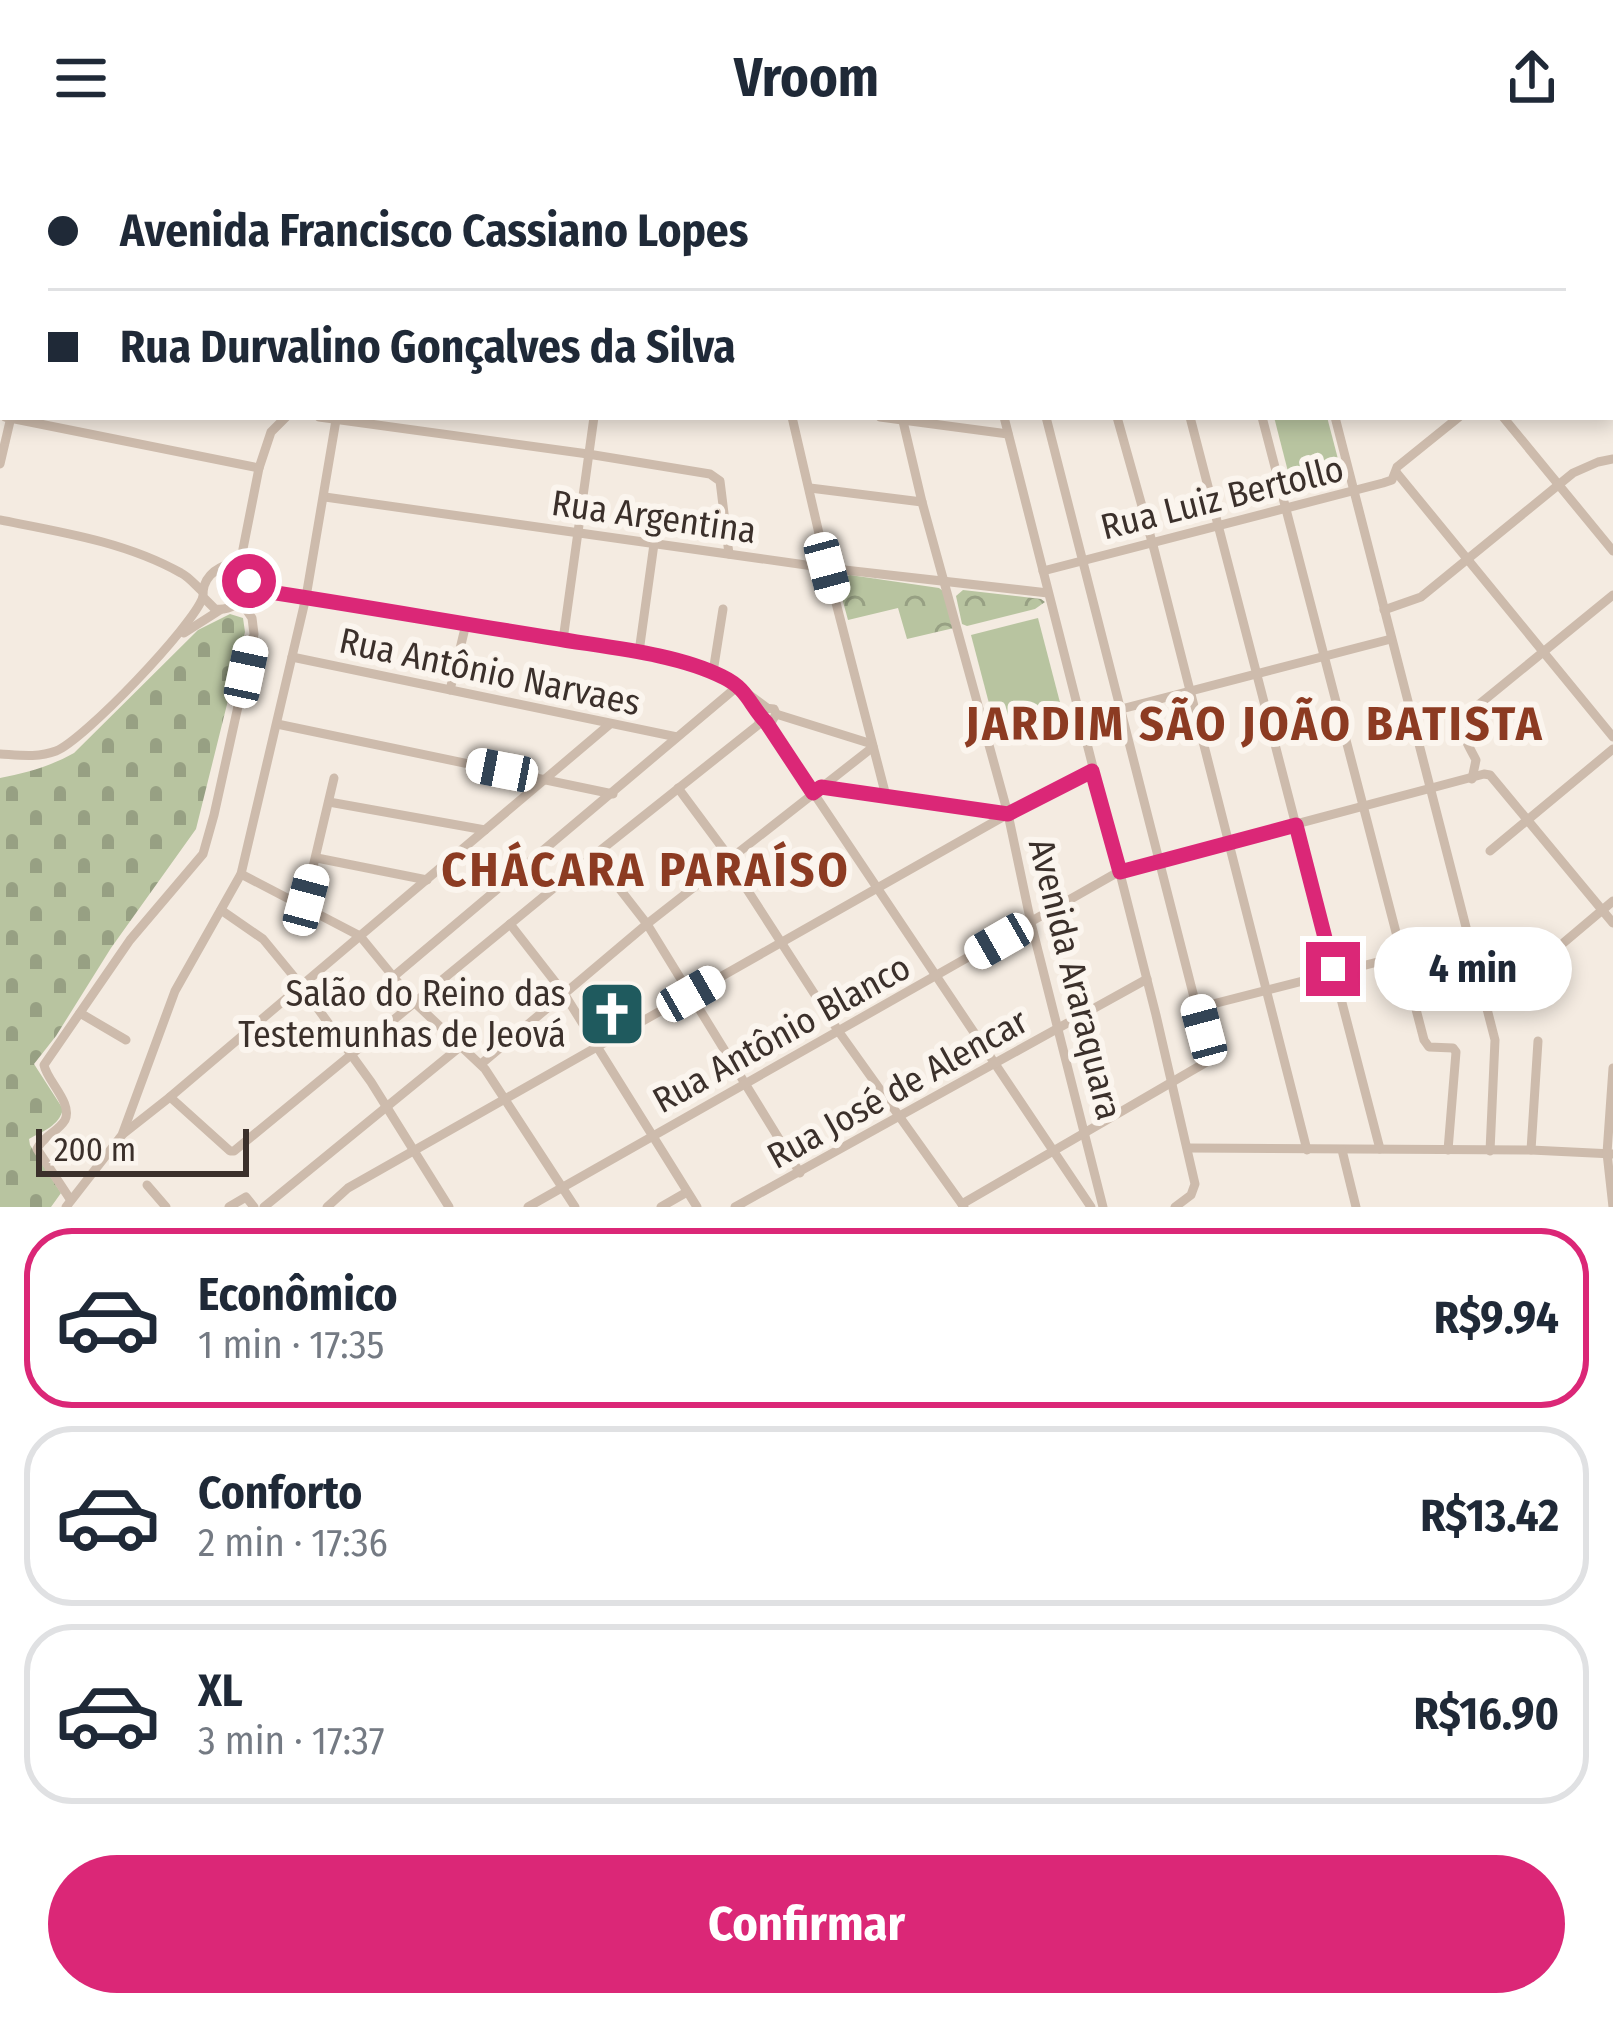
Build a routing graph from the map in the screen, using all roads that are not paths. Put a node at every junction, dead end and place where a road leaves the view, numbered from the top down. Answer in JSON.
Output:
{"nodes":[{"id":1,"x":6,"y":420,"type":"edge"},
{"id":2,"x":21,"y":420,"type":"edge"},
{"id":3,"x":283,"y":420,"type":"edge"},
{"id":4,"x":336,"y":420,"type":"joint"},
{"id":5,"x":418,"y":420,"type":"edge"},
{"id":6,"x":594,"y":420,"type":"edge"},
{"id":7,"x":793,"y":420,"type":"edge"},
{"id":8,"x":902,"y":420,"type":"edge"},
{"id":9,"x":915,"y":420,"type":"edge"},
{"id":10,"x":1005,"y":420,"type":"edge"},
{"id":11,"x":1047,"y":420,"type":"edge"},
{"id":12,"x":1118,"y":420,"type":"edge"},
{"id":13,"x":1191,"y":420,"type":"edge"},
{"id":14,"x":1263,"y":420,"type":"edge"},
{"id":15,"x":1336,"y":420,"type":"edge"},
{"id":16,"x":1455,"y":420,"type":"edge"},
{"id":17,"x":1505,"y":420,"type":"edge"},
{"id":18,"x":416,"y":430,"type":"junction"},
{"id":19,"x":1008,"y":434,"type":"junction"},
{"id":20,"x":588,"y":454,"type":"junction"},
{"id":21,"x":1613,"y":459,"type":"edge"},
{"id":22,"x":0,"y":464,"type":"edge"},
{"id":23,"x":259,"y":467,"type":"junction"},
{"id":24,"x":1395,"y":470,"type":"junction"},
{"id":25,"x":1558,"y":485,"type":"junction"},
{"id":26,"x":810,"y":488,"type":"junction"},
{"id":27,"x":1354,"y":491,"type":"junction"},
{"id":28,"x":325,"y":497,"type":"junction"},
{"id":29,"x":922,"y":502,"type":"junction"},
{"id":30,"x":1286,"y":508,"type":"junction"},
{"id":31,"x":0,"y":520,"type":"edge"},
{"id":32,"x":1219,"y":524,"type":"junction"},
{"id":33,"x":578,"y":533,"type":"junction"},
{"id":34,"x":1152,"y":542,"type":"junction"},
{"id":35,"x":654,"y":544,"type":"junction"},
{"id":36,"x":243,"y":549,"type":"junction"},
{"id":37,"x":1613,"y":551,"type":"edge"},
{"id":38,"x":729,"y":554,"type":"junction"},
{"id":39,"x":1467,"y":559,"type":"junction"},
{"id":40,"x":1084,"y":560,"type":"junction"},
{"id":41,"x":220,"y":567,"type":"junction"},
{"id":42,"x":827,"y":568,"type":"junction"},
{"id":43,"x":1043,"y":571,"type":"junction"},
{"id":44,"x":185,"y":574,"type":"junction"},
{"id":45,"x":247,"y":575,"type":"junction"},
{"id":46,"x":946,"y":583,"type":"junction"},
{"id":47,"x":250,"y":589,"type":"junction"},
{"id":48,"x":1048,"y":593,"type":"junction"},
{"id":49,"x":203,"y":594,"type":"junction"},
{"id":50,"x":1613,"y":595,"type":"edge"},
{"id":51,"x":306,"y":597,"type":"junction"},
{"id":52,"x":241,"y":602,"type":"junction"},
{"id":53,"x":723,"y":609,"type":"dead end"},
{"id":54,"x":221,"y":610,"type":"junction"},
{"id":55,"x":1384,"y":610,"type":"junction"},
{"id":56,"x":466,"y":624,"type":"junction"},
{"id":57,"x":1391,"y":639,"type":"junction"},
{"id":58,"x":175,"y":640,"type":"junction"},
{"id":59,"x":563,"y":640,"type":"junction"},
{"id":60,"x":639,"y":652,"type":"junction"},
{"id":61,"x":1544,"y":652,"type":"junction"},
{"id":62,"x":292,"y":657,"type":"junction"},
{"id":63,"x":1323,"y":657,"type":"junction"},
{"id":64,"x":713,"y":672,"type":"junction"},
{"id":65,"x":1257,"y":674,"type":"junction"},
{"id":66,"x":738,"y":686,"type":"junction"},
{"id":67,"x":450,"y":690,"type":"junction"},
{"id":68,"x":1190,"y":692,"type":"junction"},
{"id":69,"x":1120,"y":710,"type":"junction"},
{"id":70,"x":766,"y":716,"type":"junction"},
{"id":71,"x":1079,"y":720,"type":"junction"},
{"id":72,"x":277,"y":724,"type":"junction"},
{"id":73,"x":610,"y":724,"type":"junction"},
{"id":74,"x":676,"y":737,"type":"junction"},
{"id":75,"x":1613,"y":737,"type":"edge"},
{"id":76,"x":873,"y":746,"type":"junction"},
{"id":77,"x":1613,"y":749,"type":"edge"},
{"id":78,"x":0,"y":754,"type":"edge"},
{"id":79,"x":1092,"y":771,"type":"junction"},
{"id":80,"x":334,"y":778,"type":"dead end"},
{"id":81,"x":1472,"y":778,"type":"junction"},
{"id":82,"x":547,"y":779,"type":"junction"},
{"id":83,"x":678,"y":788,"type":"junction"},
{"id":84,"x":817,"y":790,"type":"junction"},
{"id":85,"x":1430,"y":790,"type":"junction"},
{"id":86,"x":613,"y":794,"type":"junction"},
{"id":87,"x":886,"y":796,"type":"junction"},
{"id":88,"x":329,"y":802,"type":"junction"},
{"id":89,"x":1363,"y":808,"type":"junction"},
{"id":90,"x":1008,"y":814,"type":"junction"},
{"id":91,"x":1528,"y":820,"type":"junction"},
{"id":92,"x":1296,"y":825,"type":"junction"},
{"id":93,"x":484,"y":830,"type":"junction"},
{"id":94,"x":1228,"y":842,"type":"junction"},
{"id":95,"x":1490,"y":850,"type":"dead end"},
{"id":96,"x":594,"y":856,"type":"junction"},
{"id":97,"x":317,"y":858,"type":"junction"},
{"id":98,"x":728,"y":860,"type":"junction"},
{"id":99,"x":1160,"y":860,"type":"junction"},
{"id":100,"x":1120,"y":872,"type":"junction"},
{"id":101,"x":242,"y":874,"type":"junction"},
{"id":102,"x":427,"y":880,"type":"junction"},
{"id":103,"x":878,"y":889,"type":"junction"},
{"id":104,"x":1613,"y":901,"type":"edge"},
{"id":105,"x":304,"y":905,"type":"junction"},
{"id":106,"x":221,"y":910,"type":"junction"},
{"id":107,"x":1602,"y":910,"type":"junction"},
{"id":108,"x":1031,"y":923,"type":"junction"},
{"id":109,"x":1613,"y":923,"type":"edge"},
{"id":110,"x":510,"y":924,"type":"junction"},
{"id":111,"x":647,"y":924,"type":"junction"},
{"id":112,"x":360,"y":936,"type":"junction"},
{"id":113,"x":1468,"y":939,"type":"junction"},
{"id":114,"x":782,"y":942,"type":"junction"},
{"id":115,"x":1402,"y":956,"type":"junction"},
{"id":116,"x":1334,"y":974,"type":"junction"},
{"id":117,"x":393,"y":977,"type":"junction"},
{"id":118,"x":936,"y":977,"type":"junction"},
{"id":119,"x":1147,"y":979,"type":"junction"},
{"id":120,"x":300,"y":984,"type":"junction"},
{"id":121,"x":563,"y":992,"type":"junction"},
{"id":122,"x":1267,"y":992,"type":"junction"},
{"id":123,"x":691,"y":994,"type":"junction"},
{"id":124,"x":1484,"y":996,"type":"junction"},
{"id":125,"x":414,"y":1002,"type":"junction"},
{"id":126,"x":1197,"y":1004,"type":"junction"},
{"id":127,"x":80,"y":1013,"type":"junction"},
{"id":128,"x":1058,"y":1029,"type":"junction"},
{"id":129,"x":839,"y":1031,"type":"junction"},
{"id":130,"x":126,"y":1040,"type":"dead end"},
{"id":131,"x":1538,"y":1041,"type":"dead end"},
{"id":132,"x":461,"y":1046,"type":"junction"},
{"id":133,"x":597,"y":1047,"type":"junction"},
{"id":134,"x":352,"y":1054,"type":"junction"},
{"id":135,"x":481,"y":1064,"type":"junction"},
{"id":136,"x":995,"y":1064,"type":"junction"},
{"id":137,"x":1613,"y":1068,"type":"edge"},
{"id":138,"x":747,"y":1084,"type":"junction"},
{"id":139,"x":1173,"y":1084,"type":"junction"},
{"id":140,"x":170,"y":1097,"type":"junction"},
{"id":141,"x":505,"y":1098,"type":"junction"},
{"id":142,"x":387,"y":1106,"type":"junction"},
{"id":143,"x":898,"y":1118,"type":"junction"},
{"id":144,"x":1086,"y":1133,"type":"junction"},
{"id":145,"x":122,"y":1135,"type":"junction"},
{"id":146,"x":652,"y":1136,"type":"junction"},
{"id":147,"x":1188,"y":1148,"type":"junction"},
{"id":148,"x":1380,"y":1149,"type":"junction"},
{"id":149,"x":413,"y":1150,"type":"junction"},
{"id":150,"x":1306,"y":1150,"type":"junction"},
{"id":151,"x":1342,"y":1150,"type":"junction"},
{"id":152,"x":1448,"y":1150,"type":"junction"},
{"id":153,"x":1490,"y":1150,"type":"junction"},
{"id":154,"x":1531,"y":1150,"type":"junction"},
{"id":155,"x":1053,"y":1152,"type":"junction"},
{"id":156,"x":1610,"y":1154,"type":"edge"},
{"id":157,"x":800,"y":1173,"type":"junction"},
{"id":158,"x":147,"y":1186,"type":"dead end"},
{"id":159,"x":562,"y":1187,"type":"junction"},
{"id":160,"x":687,"y":1192,"type":"junction"},
{"id":161,"x":64,"y":1204,"type":"edge"},
{"id":162,"x":698,"y":1206,"type":"edge"},
{"id":163,"x":963,"y":1206,"type":"edge"},
{"id":164,"x":166,"y":1207,"type":"edge"},
{"id":165,"x":229,"y":1207,"type":"edge"},
{"id":166,"x":254,"y":1207,"type":"edge"},
{"id":167,"x":264,"y":1207,"type":"edge"},
{"id":168,"x":326,"y":1207,"type":"edge"},
{"id":169,"x":449,"y":1207,"type":"edge"},
{"id":170,"x":528,"y":1207,"type":"edge"},
{"id":171,"x":574,"y":1207,"type":"edge"},
{"id":172,"x":661,"y":1207,"type":"edge"},
{"id":173,"x":735,"y":1207,"type":"edge"},
{"id":174,"x":1091,"y":1207,"type":"edge"},
{"id":175,"x":1103,"y":1207,"type":"edge"},
{"id":176,"x":1174,"y":1207,"type":"edge"},
{"id":177,"x":1356,"y":1207,"type":"edge"},
{"id":178,"x":1613,"y":1207,"type":"edge"}],
"edges":[{"from":1,"to":22,"type":"street"},
{"from":2,"to":23,"type":"street"},
{"from":3,"to":23,"type":"street"},
{"from":4,"to":18,"type":"street"},
{"from":4,"to":28,"type":"street"},
{"from":5,"to":18,"type":"street"},
{"from":6,"to":20,"type":"street"},
{"from":7,"to":26,"type":"street"},
{"from":8,"to":29,"type":"street","name":"Avenida Araraquara"},
{"from":9,"to":19,"type":"street"},
{"from":10,"to":19,"type":"street"},
{"from":11,"to":40,"type":"street"},
{"from":12,"to":34,"type":"street"},
{"from":13,"to":32,"type":"street"},
{"from":14,"to":30,"type":"street"},
{"from":15,"to":27,"type":"street"},
{"from":16,"to":24,"type":"street","name":"Rua Luiz Bertollo"},
{"from":17,"to":25,"type":"street"},
{"from":18,"to":20,"type":"street"},
{"from":19,"to":43,"type":"street"},
{"from":20,"to":33,"type":"street"},
{"from":20,"to":38,"type":"street"},
{"from":21,"to":25,"type":"street"},
{"from":23,"to":36,"type":"street"},
{"from":24,"to":27,"type":"street","name":"Rua Luiz Bertollo"},
{"from":24,"to":39,"type":"street"},
{"from":25,"to":37,"type":"street"},
{"from":25,"to":39,"type":"street"},
{"from":26,"to":29,"type":"street"},
{"from":26,"to":42,"type":"street"},
{"from":27,"to":30,"type":"street","name":"Rua Luiz Bertollo"},
{"from":27,"to":55,"type":"street"},
{"from":28,"to":33,"type":"street","name":"Rua Argentina"},
{"from":28,"to":51,"type":"street"},
{"from":29,"to":46,"type":"street","name":"Avenida Araraquara"},
{"from":30,"to":32,"type":"street","name":"Rua Luiz Bertollo"},
{"from":30,"to":63,"type":"street"},
{"from":31,"to":44,"type":"street"},
{"from":32,"to":34,"type":"street","name":"Rua Luiz Bertollo"},
{"from":32,"to":65,"type":"street"},
{"from":33,"to":35,"type":"street","name":"Rua Argentina"},
{"from":33,"to":59,"type":"street"},
{"from":34,"to":40,"type":"street","name":"Rua Luiz Bertollo"},
{"from":34,"to":68,"type":"street"},
{"from":35,"to":38,"type":"street","name":"Rua Argentina"},
{"from":35,"to":60,"type":"street"},
{"from":36,"to":41,"type":"street"},
{"from":36,"to":45,"type":"street"},
{"from":38,"to":42,"type":"street","name":"Rua Argentina"},
{"from":39,"to":55,"type":"street"},
{"from":39,"to":61,"type":"street"},
{"from":40,"to":43,"type":"street","name":"Rua Luiz Bertollo"},
{"from":40,"to":69,"type":"street"},
{"from":41,"to":44,"type":"street"},
{"from":41,"to":45,"type":"street"},
{"from":41,"to":49,"type":"street"},
{"from":42,"to":46,"type":"street","name":"Rua Argentina"},
{"from":42,"to":76,"type":"street"},
{"from":43,"to":48,"type":"street"},
{"from":44,"to":49,"type":"street"},
{"from":45,"to":47,"type":"street"},
{"from":46,"to":48,"type":"street","name":"Rua Argentina"},
{"from":46,"to":90,"type":"street","name":"Avenida Araraquara"},
{"from":47,"to":51,"type":"street"},
{"from":47,"to":52,"type":"street"},
{"from":48,"to":71,"type":"street"},
{"from":49,"to":54,"type":"street"},
{"from":49,"to":58,"type":"street"},
{"from":50,"to":61,"type":"street"},
{"from":51,"to":56,"type":"street"},
{"from":51,"to":62,"type":"street"},
{"from":52,"to":54,"type":"street"},
{"from":52,"to":127,"type":"street"},
{"from":53,"to":64,"type":"street"},
{"from":54,"to":58,"type":"street"},
{"from":55,"to":57,"type":"street"},
{"from":56,"to":59,"type":"street"},
{"from":56,"to":67,"type":"street"},
{"from":57,"to":63,"type":"street"},
{"from":57,"to":85,"type":"street"},
{"from":58,"to":78,"type":"street"},
{"from":59,"to":60,"type":"street"},
{"from":60,"to":64,"type":"street"},
{"from":61,"to":75,"type":"street"},
{"from":61,"to":81,"type":"street"},
{"from":62,"to":67,"type":"street","name":"Rua Antônio Narvaes"},
{"from":62,"to":72,"type":"street"},
{"from":63,"to":65,"type":"street"},
{"from":63,"to":89,"type":"street"},
{"from":64,"to":66,"type":"street"},
{"from":65,"to":68,"type":"street"},
{"from":65,"to":92,"type":"street"},
{"from":66,"to":70,"type":"street"},
{"from":66,"to":74,"type":"street"},
{"from":67,"to":73,"type":"street","name":"Rua Antônio Narvaes"},
{"from":68,"to":69,"type":"street"},
{"from":68,"to":94,"type":"street"},
{"from":69,"to":71,"type":"street"},
{"from":69,"to":99,"type":"street"},
{"from":70,"to":76,"type":"street"},
{"from":70,"to":83,"type":"street"},
{"from":70,"to":84,"type":"street"},
{"from":71,"to":79,"type":"street"},
{"from":72,"to":82,"type":"street"},
{"from":72,"to":101,"type":"street"},
{"from":73,"to":74,"type":"street","name":"Rua Antônio Narvaes"},
{"from":73,"to":82,"type":"street"},
{"from":74,"to":86,"type":"street"},
{"from":76,"to":84,"type":"street"},
{"from":76,"to":87,"type":"street"},
{"from":77,"to":91,"type":"street"},
{"from":79,"to":90,"type":"street"},
{"from":79,"to":100,"type":"street"},
{"from":80,"to":88,"type":"street"},
{"from":81,"to":85,"type":"street","name":"Rua Antônio Blanco"},
{"from":81,"to":91,"type":"street"},
{"from":82,"to":86,"type":"street"},
{"from":82,"to":93,"type":"street"},
{"from":83,"to":96,"type":"street"},
{"from":83,"to":98,"type":"street"},
{"from":84,"to":87,"type":"street"},
{"from":84,"to":98,"type":"street"},
{"from":84,"to":103,"type":"street"},
{"from":85,"to":89,"type":"street","name":"Rua Antônio Blanco"},
{"from":85,"to":113,"type":"street"},
{"from":86,"to":117,"type":"street"},
{"from":87,"to":90,"type":"street"},
{"from":88,"to":93,"type":"street"},
{"from":88,"to":97,"type":"street"},
{"from":89,"to":92,"type":"street","name":"Rua Antônio Blanco"},
{"from":89,"to":115,"type":"street"},
{"from":90,"to":103,"type":"street"},
{"from":90,"to":108,"type":"street","name":"Avenida Araraquara"},
{"from":91,"to":95,"type":"street"},
{"from":91,"to":107,"type":"street"},
{"from":92,"to":94,"type":"street","name":"Rua Antônio Blanco"},
{"from":92,"to":116,"type":"street"},
{"from":93,"to":102,"type":"street"},
{"from":94,"to":99,"type":"street","name":"Rua Antônio Blanco"},
{"from":94,"to":122,"type":"street"},
{"from":96,"to":110,"type":"street"},
{"from":96,"to":111,"type":"street"},
{"from":97,"to":102,"type":"street"},
{"from":97,"to":105,"type":"street"},
{"from":98,"to":111,"type":"street"},
{"from":98,"to":114,"type":"street"},
{"from":99,"to":100,"type":"street","name":"Rua Antônio Blanco"},
{"from":99,"to":126,"type":"street"},
{"from":100,"to":108,"type":"street","name":"Rua Antônio Blanco"},
{"from":100,"to":119,"type":"street"},
{"from":101,"to":105,"type":"street"},
{"from":101,"to":106,"type":"street"},
{"from":102,"to":112,"type":"street"},
{"from":103,"to":114,"type":"street"},
{"from":103,"to":118,"type":"street"},
{"from":104,"to":107,"type":"street"},
{"from":105,"to":112,"type":"street"},
{"from":106,"to":120,"type":"street"},
{"from":106,"to":145,"type":"street"},
{"from":107,"to":109,"type":"street"},
{"from":107,"to":124,"type":"street"},
{"from":108,"to":118,"type":"street","name":"Rua Antônio Blanco"},
{"from":108,"to":128,"type":"street","name":"Avenida Araraquara"},
{"from":110,"to":121,"type":"street"},
{"from":110,"to":125,"type":"street"},
{"from":111,"to":121,"type":"street"},
{"from":111,"to":123,"type":"street"},
{"from":112,"to":117,"type":"street"},
{"from":112,"to":120,"type":"street"},
{"from":113,"to":115,"type":"street"},
{"from":113,"to":124,"type":"street"},
{"from":114,"to":123,"type":"street"},
{"from":114,"to":129,"type":"street"},
{"from":115,"to":116,"type":"street"},
{"from":115,"to":152,"type":"street"},
{"from":116,"to":122,"type":"street"},
{"from":116,"to":148,"type":"street"},
{"from":117,"to":125,"type":"street"},
{"from":118,"to":129,"type":"street","name":"Rua Antônio Blanco"},
{"from":118,"to":136,"type":"street"},
{"from":119,"to":128,"type":"street","name":"Rua José de Alencar"},
{"from":119,"to":139,"type":"street"},
{"from":120,"to":134,"type":"street"},
{"from":120,"to":140,"type":"street"},
{"from":121,"to":133,"type":"street"},
{"from":121,"to":135,"type":"street"},
{"from":122,"to":126,"type":"street"},
{"from":122,"to":150,"type":"street"},
{"from":123,"to":133,"type":"street"},
{"from":123,"to":138,"type":"street"},
{"from":124,"to":153,"type":"street"},
{"from":125,"to":132,"type":"street"},
{"from":125,"to":134,"type":"street"},
{"from":126,"to":139,"type":"street"},
{"from":127,"to":130,"type":"street"},
{"from":127,"to":161,"type":"street"},
{"from":128,"to":136,"type":"street","name":"Rua José de Alencar"},
{"from":128,"to":144,"type":"street","name":"Avenida Araraquara"},
{"from":129,"to":138,"type":"street","name":"Rua Antônio Blanco"},
{"from":129,"to":143,"type":"street"},
{"from":131,"to":154,"type":"street"},
{"from":132,"to":135,"type":"street"},
{"from":132,"to":142,"type":"street"},
{"from":133,"to":141,"type":"street"},
{"from":133,"to":146,"type":"street"},
{"from":134,"to":140,"type":"street"},
{"from":134,"to":142,"type":"street"},
{"from":135,"to":141,"type":"street"},
{"from":136,"to":143,"type":"street","name":"Rua José de Alencar"},
{"from":136,"to":155,"type":"street"},
{"from":137,"to":156,"type":"street"},
{"from":138,"to":146,"type":"street","name":"Rua Antônio Blanco"},
{"from":138,"to":157,"type":"street"},
{"from":139,"to":144,"type":"street"},
{"from":139,"to":147,"type":"street"},
{"from":140,"to":145,"type":"street"},
{"from":141,"to":149,"type":"street"},
{"from":141,"to":159,"type":"street"},
{"from":142,"to":149,"type":"street"},
{"from":142,"to":167,"type":"street"},
{"from":143,"to":157,"type":"street","name":"Rua José de Alencar"},
{"from":143,"to":163,"type":"street"},
{"from":144,"to":155,"type":"street"},
{"from":144,"to":175,"type":"street","name":"Avenida Araraquara"},
{"from":145,"to":161,"type":"street"},
{"from":146,"to":159,"type":"street","name":"Rua Antônio Blanco"},
{"from":146,"to":160,"type":"street"},
{"from":147,"to":150,"type":"street"},
{"from":147,"to":176,"type":"street"},
{"from":148,"to":151,"type":"street"},
{"from":148,"to":152,"type":"street"},
{"from":149,"to":168,"type":"street"},
{"from":149,"to":169,"type":"street"},
{"from":150,"to":151,"type":"street"},
{"from":151,"to":177,"type":"street"},
{"from":152,"to":153,"type":"street"},
{"from":153,"to":154,"type":"street"},
{"from":154,"to":156,"type":"street"},
{"from":155,"to":163,"type":"street"},
{"from":155,"to":174,"type":"street"},
{"from":156,"to":178,"type":"street"},
{"from":157,"to":173,"type":"street","name":"Rua José de Alencar"},
{"from":158,"to":164,"type":"street"},
{"from":159,"to":170,"type":"street","name":"Rua Antônio Blanco"},
{"from":159,"to":171,"type":"street"},
{"from":160,"to":162,"type":"street"},
{"from":160,"to":172,"type":"street"},
{"from":165,"to":166,"type":"street"}]}
